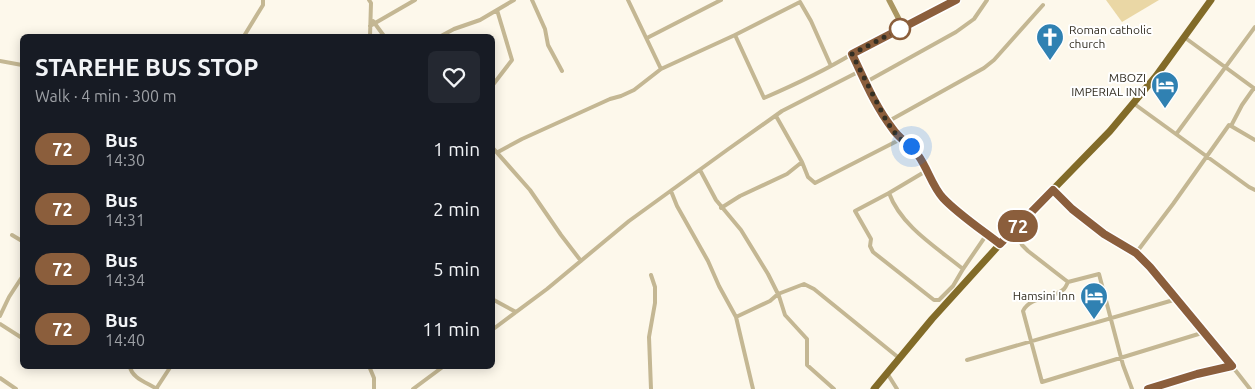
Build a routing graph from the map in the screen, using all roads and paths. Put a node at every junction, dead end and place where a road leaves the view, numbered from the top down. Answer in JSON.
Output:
{"nodes":[{"id":1,"x":263,"y":0,"type":"edge"},
{"id":2,"x":369,"y":0,"type":"edge"},
{"id":3,"x":415,"y":0,"type":"edge"},
{"id":4,"x":514,"y":0,"type":"edge"},
{"id":5,"x":532,"y":0,"type":"edge"},
{"id":6,"x":628,"y":0,"type":"edge"},
{"id":7,"x":721,"y":0,"type":"edge"},
{"id":8,"x":805,"y":0,"type":"edge"},
{"id":9,"x":889,"y":0,"type":"edge"},
{"id":10,"x":956,"y":0,"type":"edge"},
{"id":11,"x":987,"y":0,"type":"edge"},
{"id":12,"x":1211,"y":0,"type":"edge"},
{"id":13,"x":799,"y":1,"type":"edge"},
{"id":14,"x":1043,"y":5,"type":"dead end"},
{"id":15,"x":497,"y":10,"type":"junction"},
{"id":16,"x":372,"y":24,"type":"junction"},
{"id":17,"x":903,"y":27,"type":"junction"},
{"id":18,"x":1255,"y":27,"type":"edge"},
{"id":19,"x":245,"y":34,"type":"edge"},
{"id":20,"x":370,"y":34,"type":"edge"},
{"id":21,"x":382,"y":34,"type":"edge"},
{"id":22,"x":445,"y":34,"type":"edge"},
{"id":23,"x":1251,"y":34,"type":"junction"},
{"id":24,"x":735,"y":35,"type":"junction"},
{"id":25,"x":1184,"y":37,"type":"junction"},
{"id":26,"x":647,"y":38,"type":"junction"},
{"id":27,"x":1255,"y":38,"type":"edge"},
{"id":28,"x":852,"y":54,"type":"junction"},
{"id":29,"x":0,"y":62,"type":"edge"},
{"id":30,"x":20,"y":65,"type":"edge"},
{"id":31,"x":831,"y":66,"type":"junction"},
{"id":32,"x":1226,"y":68,"type":"junction"},
{"id":33,"x":661,"y":69,"type":"junction"},
{"id":34,"x":562,"y":71,"type":"dead end"},
{"id":35,"x":860,"y":71,"type":"junction"},
{"id":36,"x":495,"y":82,"type":"edge"},
{"id":37,"x":866,"y":82,"type":"junction"},
{"id":38,"x":1254,"y":89,"type":"edge"},
{"id":39,"x":1133,"y":103,"type":"junction"},
{"id":40,"x":776,"y":116,"type":"junction"},
{"id":41,"x":887,"y":122,"type":"junction"},
{"id":42,"x":1231,"y":126,"type":"junction"},
{"id":43,"x":1177,"y":133,"type":"junction"},
{"id":44,"x":901,"y":140,"type":"junction"},
{"id":45,"x":1255,"y":140,"type":"edge"},
{"id":46,"x":495,"y":150,"type":"edge"},
{"id":47,"x":498,"y":152,"type":"junction"},
{"id":48,"x":1207,"y":157,"type":"junction"},
{"id":49,"x":802,"y":162,"type":"junction"},
{"id":50,"x":700,"y":170,"type":"junction"},
{"id":51,"x":926,"y":172,"type":"junction"},
{"id":52,"x":1053,"y":190,"type":"junction"},
{"id":53,"x":1255,"y":190,"type":"edge"},
{"id":54,"x":671,"y":191,"type":"junction"},
{"id":55,"x":889,"y":192,"type":"junction"},
{"id":56,"x":721,"y":208,"type":"junction"},
{"id":57,"x":1014,"y":229,"type":"junction"},
{"id":58,"x":988,"y":234,"type":"junction"},
{"id":59,"x":12,"y":235,"type":"dead end"},
{"id":60,"x":20,"y":239,"type":"edge"},
{"id":61,"x":1000,"y":244,"type":"junction"},
{"id":62,"x":1136,"y":253,"type":"junction"},
{"id":63,"x":581,"y":261,"type":"junction"},
{"id":64,"x":963,"y":269,"type":"junction"},
{"id":65,"x":651,"y":275,"type":"dead end"},
{"id":66,"x":20,"y":280,"type":"edge"},
{"id":67,"x":1068,"y":282,"type":"junction"},
{"id":68,"x":778,"y":294,"type":"junction"},
{"id":69,"x":1177,"y":299,"type":"junction"},
{"id":70,"x":495,"y":301,"type":"edge"},
{"id":71,"x":516,"y":312,"type":"junction"},
{"id":72,"x":0,"y":316,"type":"edge"},
{"id":73,"x":736,"y":317,"type":"junction"},
{"id":74,"x":1111,"y":318,"type":"junction"},
{"id":75,"x":0,"y":324,"type":"edge"},
{"id":76,"x":495,"y":328,"type":"edge"},
{"id":77,"x":1205,"y":332,"type":"junction"},
{"id":78,"x":20,"y":337,"type":"edge"},
{"id":79,"x":1031,"y":342,"type":"junction"},
{"id":80,"x":1121,"y":357,"type":"junction"},
{"id":81,"x":899,"y":358,"type":"junction"},
{"id":82,"x":967,"y":360,"type":"dead end"},
{"id":83,"x":1232,"y":366,"type":"junction"},
{"id":84,"x":130,"y":369,"type":"edge"},
{"id":85,"x":169,"y":369,"type":"edge"},
{"id":86,"x":370,"y":369,"type":"edge"},
{"id":87,"x":440,"y":369,"type":"edge"},
{"id":88,"x":887,"y":373,"type":"junction"},
{"id":89,"x":0,"y":378,"type":"edge"},
{"id":90,"x":16,"y":389,"type":"edge"},
{"id":91,"x":157,"y":389,"type":"edge"},
{"id":92,"x":374,"y":389,"type":"edge"},
{"id":93,"x":413,"y":389,"type":"edge"},
{"id":94,"x":651,"y":389,"type":"edge"},
{"id":95,"x":753,"y":389,"type":"edge"},
{"id":96,"x":834,"y":389,"type":"edge"},
{"id":97,"x":874,"y":389,"type":"edge"},
{"id":98,"x":897,"y":389,"type":"edge"},
{"id":99,"x":1132,"y":389,"type":"edge"},
{"id":100,"x":1148,"y":389,"type":"edge"},
{"id":101,"x":1250,"y":389,"type":"edge"}],
"edges":[{"from":1,"to":19,"type":"street"},
{"from":2,"to":16,"type":"street"},
{"from":3,"to":16,"type":"street"},
{"from":4,"to":15,"type":"street"},
{"from":5,"to":34,"type":"street"},
{"from":6,"to":26,"type":"street"},
{"from":7,"to":26,"type":"street"},
{"from":8,"to":13,"type":"street"},
{"from":9,"to":17,"type":"street"},
{"from":10,"to":17,"type":"street"},
{"from":11,"to":37,"type":"street"},
{"from":12,"to":25,"type":"highway"},
{"from":13,"to":24,"type":"street"},
{"from":13,"to":31,"type":"street"},
{"from":14,"to":41,"type":"street"},
{"from":15,"to":22,"type":"street"},
{"from":15,"to":36,"type":"street"},
{"from":16,"to":20,"type":"street"},
{"from":16,"to":21,"type":"street"},
{"from":17,"to":28,"type":"street"},
{"from":18,"to":23,"type":"street"},
{"from":23,"to":27,"type":"street"},
{"from":23,"to":32,"type":"street"},
{"from":24,"to":31,"type":"street"},
{"from":24,"to":33,"type":"street"},
{"from":25,"to":32,"type":"street"},
{"from":25,"to":39,"type":"highway"},
{"from":26,"to":33,"type":"street"},
{"from":28,"to":31,"type":"street"},
{"from":28,"to":35,"type":"street"},
{"from":29,"to":30,"type":"street"},
{"from":32,"to":38,"type":"street"},
{"from":32,"to":43,"type":"street"},
{"from":33,"to":47,"type":"street"},
{"from":35,"to":37,"type":"street"},
{"from":35,"to":40,"type":"street"},
{"from":37,"to":41,"type":"street"},
{"from":38,"to":42,"type":"street"},
{"from":39,"to":43,"type":"street"},
{"from":39,"to":52,"type":"highway"},
{"from":40,"to":49,"type":"street"},
{"from":40,"to":50,"type":"street"},
{"from":41,"to":44,"type":"street"},
{"from":42,"to":45,"type":"street"},
{"from":42,"to":48,"type":"street"},
{"from":43,"to":48,"type":"street"},
{"from":44,"to":49,"type":"street"},
{"from":44,"to":51,"type":"street"},
{"from":46,"to":47,"type":"street"},
{"from":47,"to":63,"type":"street"},
{"from":48,"to":53,"type":"street"},
{"from":48,"to":62,"type":"street"},
{"from":49,"to":56,"type":"street"},
{"from":50,"to":54,"type":"street"},
{"from":50,"to":56,"type":"street"},
{"from":51,"to":55,"type":"street"},
{"from":51,"to":58,"type":"street"},
{"from":52,"to":57,"type":"highway"},
{"from":52,"to":62,"type":"street"},
{"from":54,"to":63,"type":"street"},
{"from":54,"to":73,"type":"street"},
{"from":55,"to":64,"type":"street"},
{"from":55,"to":64,"type":"street"},
{"from":56,"to":68,"type":"street"},
{"from":57,"to":61,"type":"highway"},
{"from":57,"to":67,"type":"street"},
{"from":58,"to":61,"type":"street"},
{"from":58,"to":64,"type":"street"},
{"from":59,"to":60,"type":"street"},
{"from":61,"to":81,"type":"highway"},
{"from":62,"to":69,"type":"street"},
{"from":63,"to":71,"type":"street"},
{"from":65,"to":94,"type":"street"},
{"from":66,"to":72,"type":"street"},
{"from":67,"to":74,"type":"street"},
{"from":67,"to":79,"type":"street"},
{"from":68,"to":73,"type":"street"},
{"from":68,"to":81,"type":"street"},
{"from":68,"to":96,"type":"street"},
{"from":69,"to":74,"type":"street"},
{"from":69,"to":77,"type":"street"},
{"from":70,"to":71,"type":"street"},
{"from":71,"to":76,"type":"street"},
{"from":73,"to":95,"type":"street"},
{"from":74,"to":79,"type":"street"},
{"from":74,"to":80,"type":"street"},
{"from":75,"to":78,"type":"street"},
{"from":77,"to":80,"type":"street"},
{"from":77,"to":83,"type":"street"},
{"from":79,"to":80,"type":"street"},
{"from":79,"to":82,"type":"street"},
{"from":80,"to":99,"type":"street"},
{"from":81,"to":88,"type":"highway"},
{"from":83,"to":100,"type":"street"},
{"from":83,"to":101,"type":"street"},
{"from":84,"to":91,"type":"street"},
{"from":85,"to":91,"type":"street"},
{"from":86,"to":92,"type":"street"},
{"from":87,"to":93,"type":"street"},
{"from":88,"to":97,"type":"highway"},
{"from":88,"to":98,"type":"street"},
{"from":89,"to":90,"type":"street"}]}
